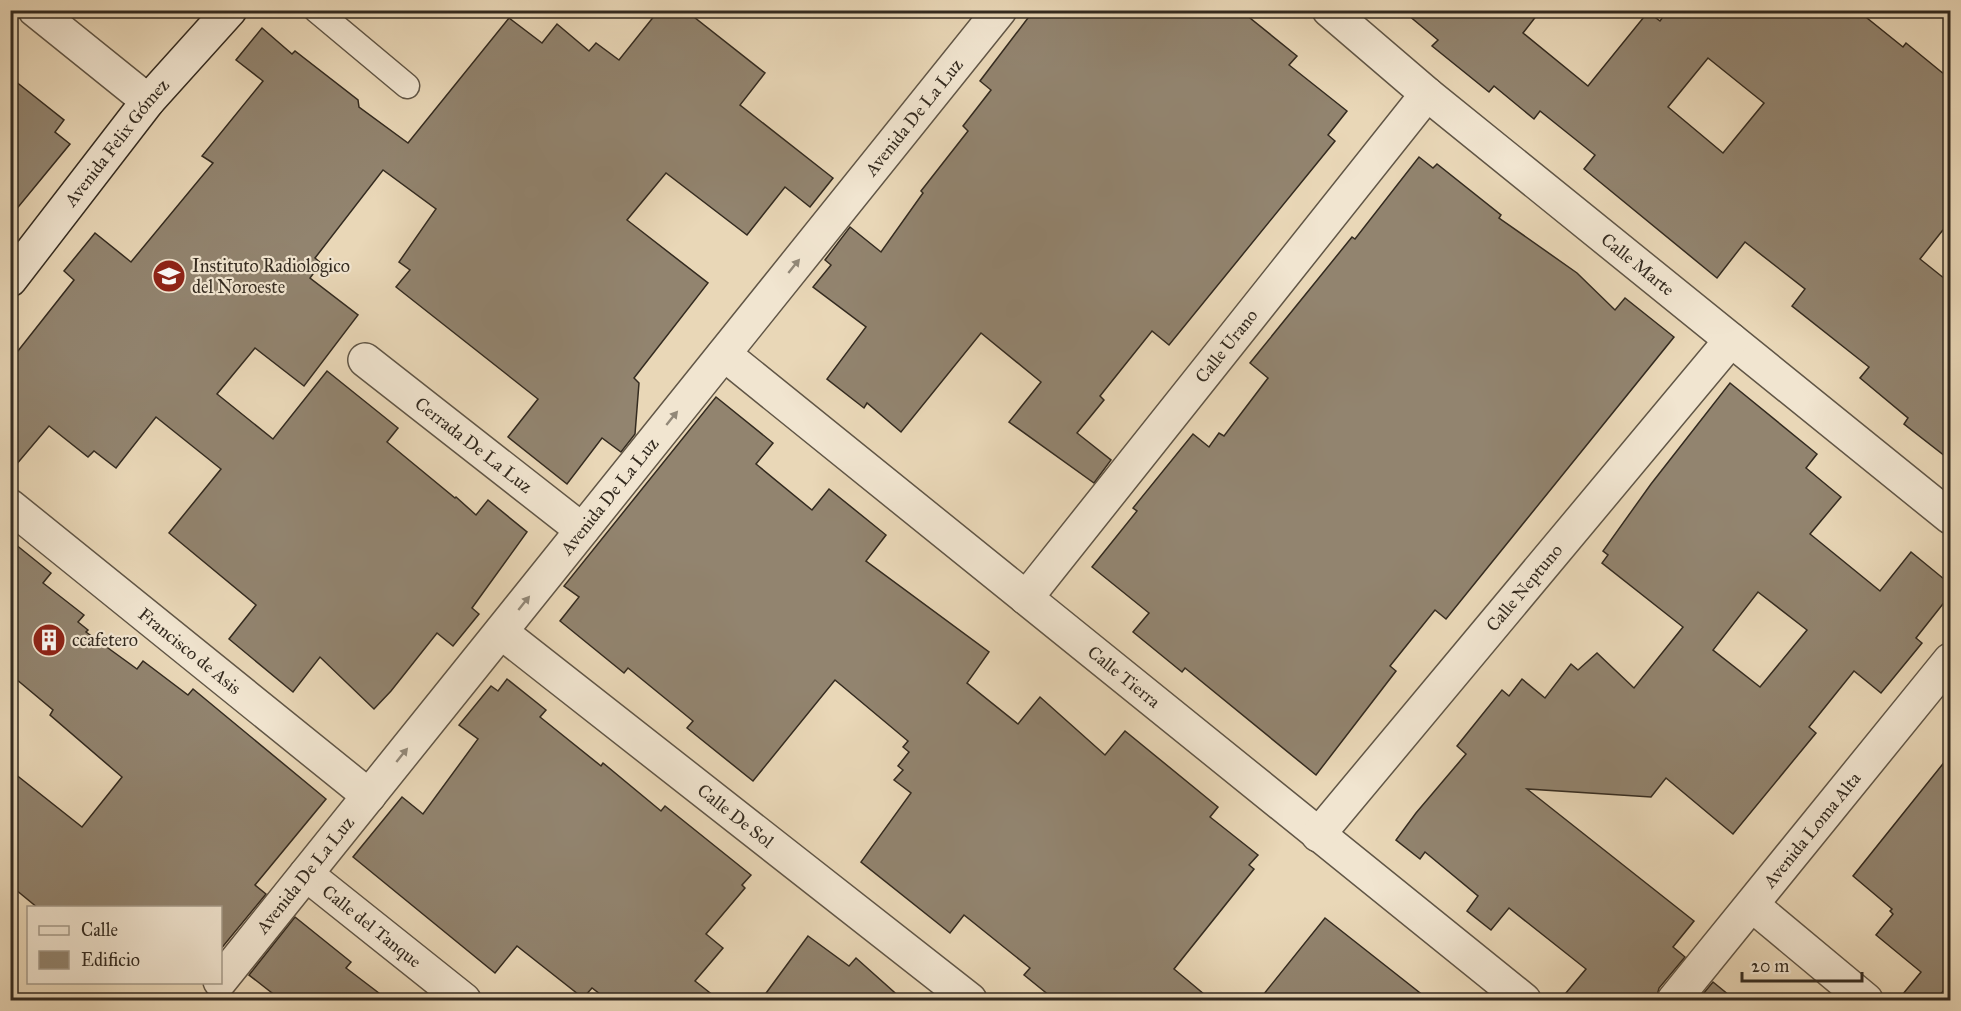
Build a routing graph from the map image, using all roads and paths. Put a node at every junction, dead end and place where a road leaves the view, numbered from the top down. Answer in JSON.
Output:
{"nodes":[{"id":1,"x":35,"y":10,"type":"edge"},
{"id":2,"x":230,"y":10,"type":"edge"},
{"id":3,"x":316,"y":10,"type":"edge"},
{"id":4,"x":1000,"y":10,"type":"edge"},
{"id":5,"x":1329,"y":10,"type":"edge"},
{"id":6,"x":407,"y":86,"type":"dead end"},
{"id":7,"x":1427,"y":94,"type":"junction"},
{"id":8,"x":148,"y":101,"type":"junction"},
{"id":9,"x":10,"y":280,"type":"edge"},
{"id":10,"x":1731,"y":340,"type":"junction"},
{"id":11,"x":724,"y":354,"type":"junction"},
{"id":12,"x":365,"y":360,"type":"dead end"},
{"id":13,"x":10,"y":506,"type":"edge"},
{"id":14,"x":1950,"y":517,"type":"edge"},
{"id":15,"x":582,"y":530,"type":"junction"},
{"id":16,"x":1026,"y":598,"type":"junction"},
{"id":17,"x":501,"y":632,"type":"junction"},
{"id":18,"x":1950,"y":660,"type":"edge"},
{"id":19,"x":369,"y":796,"type":"junction"},
{"id":20,"x":1318,"y":834,"type":"junction"},
{"id":21,"x":306,"y":874,"type":"junction"},
{"id":22,"x":1752,"y":905,"type":"junction"},
{"id":23,"x":222,"y":979,"type":"edge"},
{"id":24,"x":218,"y":984,"type":"edge"},
{"id":25,"x":205,"y":1000,"type":"edge"},
{"id":26,"x":464,"y":1000,"type":"edge"},
{"id":27,"x":970,"y":1000,"type":"edge"},
{"id":28,"x":1524,"y":1000,"type":"edge"},
{"id":29,"x":1674,"y":1000,"type":"edge"},
{"id":30,"x":1866,"y":1000,"type":"edge"}],
"edges":[{"from":1,"to":8,"type":"street"},
{"from":2,"to":8,"type":"street","name":"Avenida Felix Gómez"},
{"from":3,"to":6,"type":"lane"},
{"from":11,"to":4,"type":"street","name":"Avenida De La Luz","one_way":true},
{"from":5,"to":7,"type":"street","name":"Calle Marte"},
{"from":7,"to":10,"type":"street","name":"Calle Marte"},
{"from":7,"to":16,"type":"street","name":"Calle Urano"},
{"from":8,"to":9,"type":"street","name":"Avenida Felix Gómez"},
{"from":10,"to":14,"type":"street","name":"Calle Marte"},
{"from":10,"to":20,"type":"street","name":"Calle Neptuno"},
{"from":15,"to":11,"type":"street","name":"Avenida De La Luz","one_way":true},
{"from":11,"to":16,"type":"street","name":"Calle Tierra"},
{"from":12,"to":15,"type":"street","name":"Cerrada De La Luz"},
{"from":13,"to":19,"type":"street","name":"Francisco de Asis"},
{"from":17,"to":15,"type":"street","name":"Avenida De La Luz","one_way":true},
{"from":16,"to":20,"type":"street","name":"Calle Tierra"},
{"from":19,"to":17,"type":"street","name":"Avenida De La Luz","one_way":true},
{"from":17,"to":27,"type":"street","name":"Calle De Sol"},
{"from":18,"to":22,"type":"street","name":"Avenida Loma Alta"},
{"from":19,"to":21,"type":"street","name":"Avenida De La Luz"},
{"from":20,"to":28,"type":"street","name":"Calle Tierra"},
{"from":21,"to":23,"type":"street","name":"Avenida De La Luz"},
{"from":21,"to":26,"type":"street","name":"Calle del Tanque"},
{"from":22,"to":29,"type":"street","name":"Avenida Loma Alta"},
{"from":22,"to":30,"type":"street"},
{"from":24,"to":25,"type":"street","name":"Avenida De La Luz"}]}
